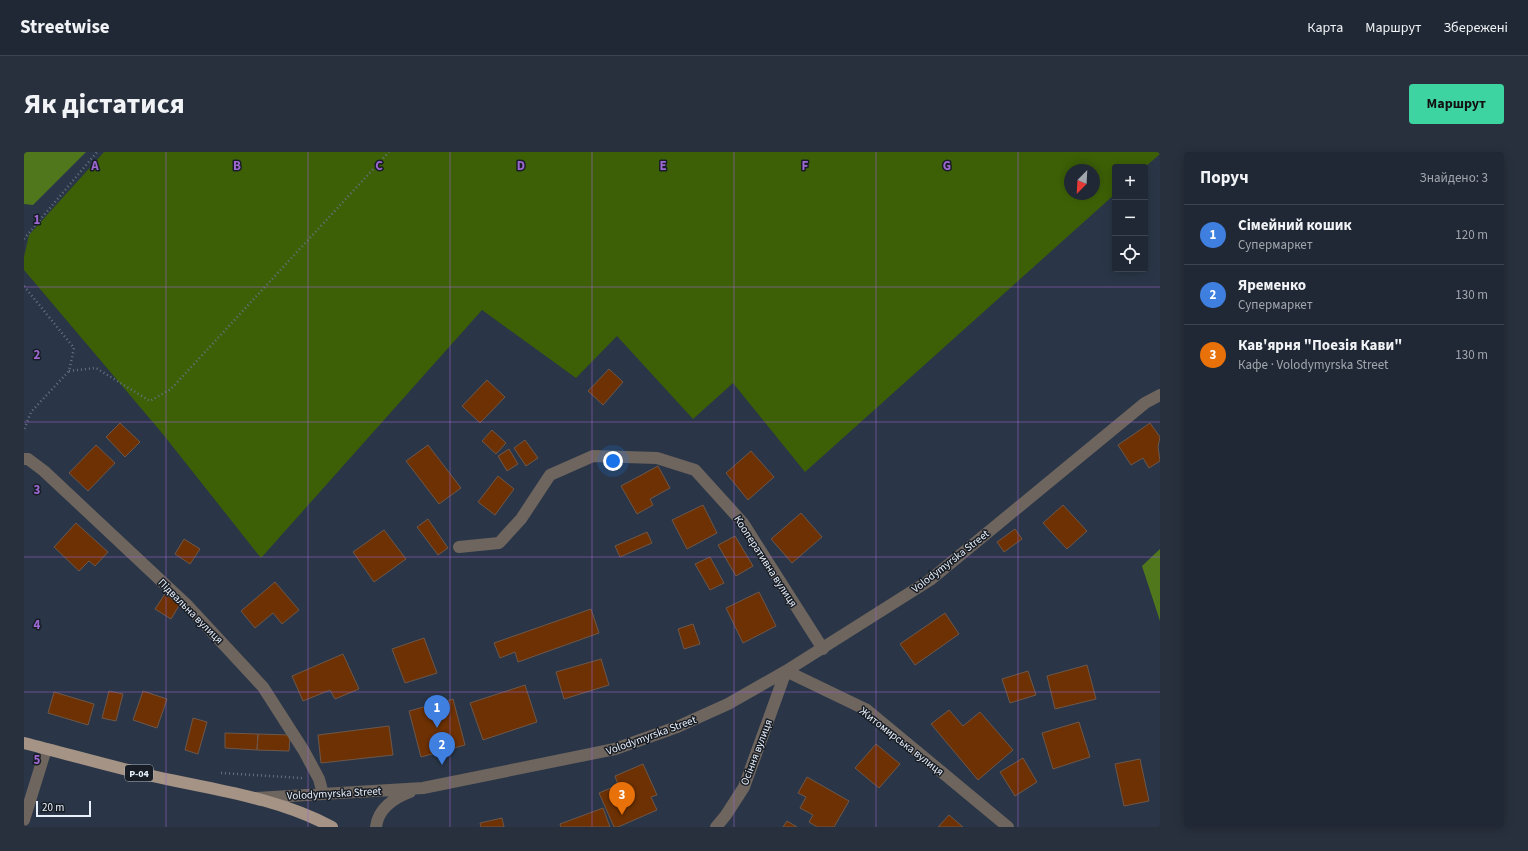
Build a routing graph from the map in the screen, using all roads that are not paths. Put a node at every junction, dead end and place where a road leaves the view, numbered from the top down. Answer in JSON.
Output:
{"nodes":[{"id":1,"x":1160,"y":395,"type":"edge"},
{"id":2,"x":24,"y":459,"type":"edge"},
{"id":3,"x":459,"y":547,"type":"dead end"},
{"id":4,"x":822,"y":649,"type":"junction"},
{"id":5,"x":786,"y":671,"type":"junction"},
{"id":6,"x":24,"y":743,"type":"edge"},
{"id":7,"x":46,"y":749,"type":"junction"},
{"id":8,"x":417,"y":789,"type":"junction"},
{"id":9,"x":323,"y":794,"type":"junction"},
{"id":10,"x":254,"y":798,"type":"junction"},
{"id":11,"x":24,"y":820,"type":"edge"},
{"id":12,"x":332,"y":827,"type":"edge"},
{"id":13,"x":376,"y":827,"type":"edge"},
{"id":14,"x":716,"y":827,"type":"edge"},
{"id":15,"x":1008,"y":827,"type":"edge"}],
"edges":[{"from":1,"to":4,"type":"street","name":"Volodymyrska Street"},
{"from":2,"to":9,"type":"street","name":"Підвальна вулиця"},
{"from":3,"to":4,"type":"street","name":"Кооперативна вулиця"},
{"from":4,"to":5,"type":"street","name":"Volodymyrska Street"},
{"from":5,"to":8,"type":"street","name":"Volodymyrska Street"},
{"from":5,"to":14,"type":"street","name":"Осіння вулиця"},
{"from":5,"to":15,"type":"street","name":"Житомирська вулиця"},
{"from":6,"to":7,"type":"main road","name":"Volodymyrska Street","number":"Р-04"},
{"from":7,"to":10,"type":"main road","name":"Volodymyrska Street","number":"Р-04"},
{"from":7,"to":11,"type":"street"},
{"from":8,"to":9,"type":"street","name":"Volodymyrska Street"},
{"from":8,"to":13,"type":"street"},
{"from":9,"to":10,"type":"street","name":"Volodymyrska Street"},
{"from":10,"to":12,"type":"main road","number":"Р-04"}]}
